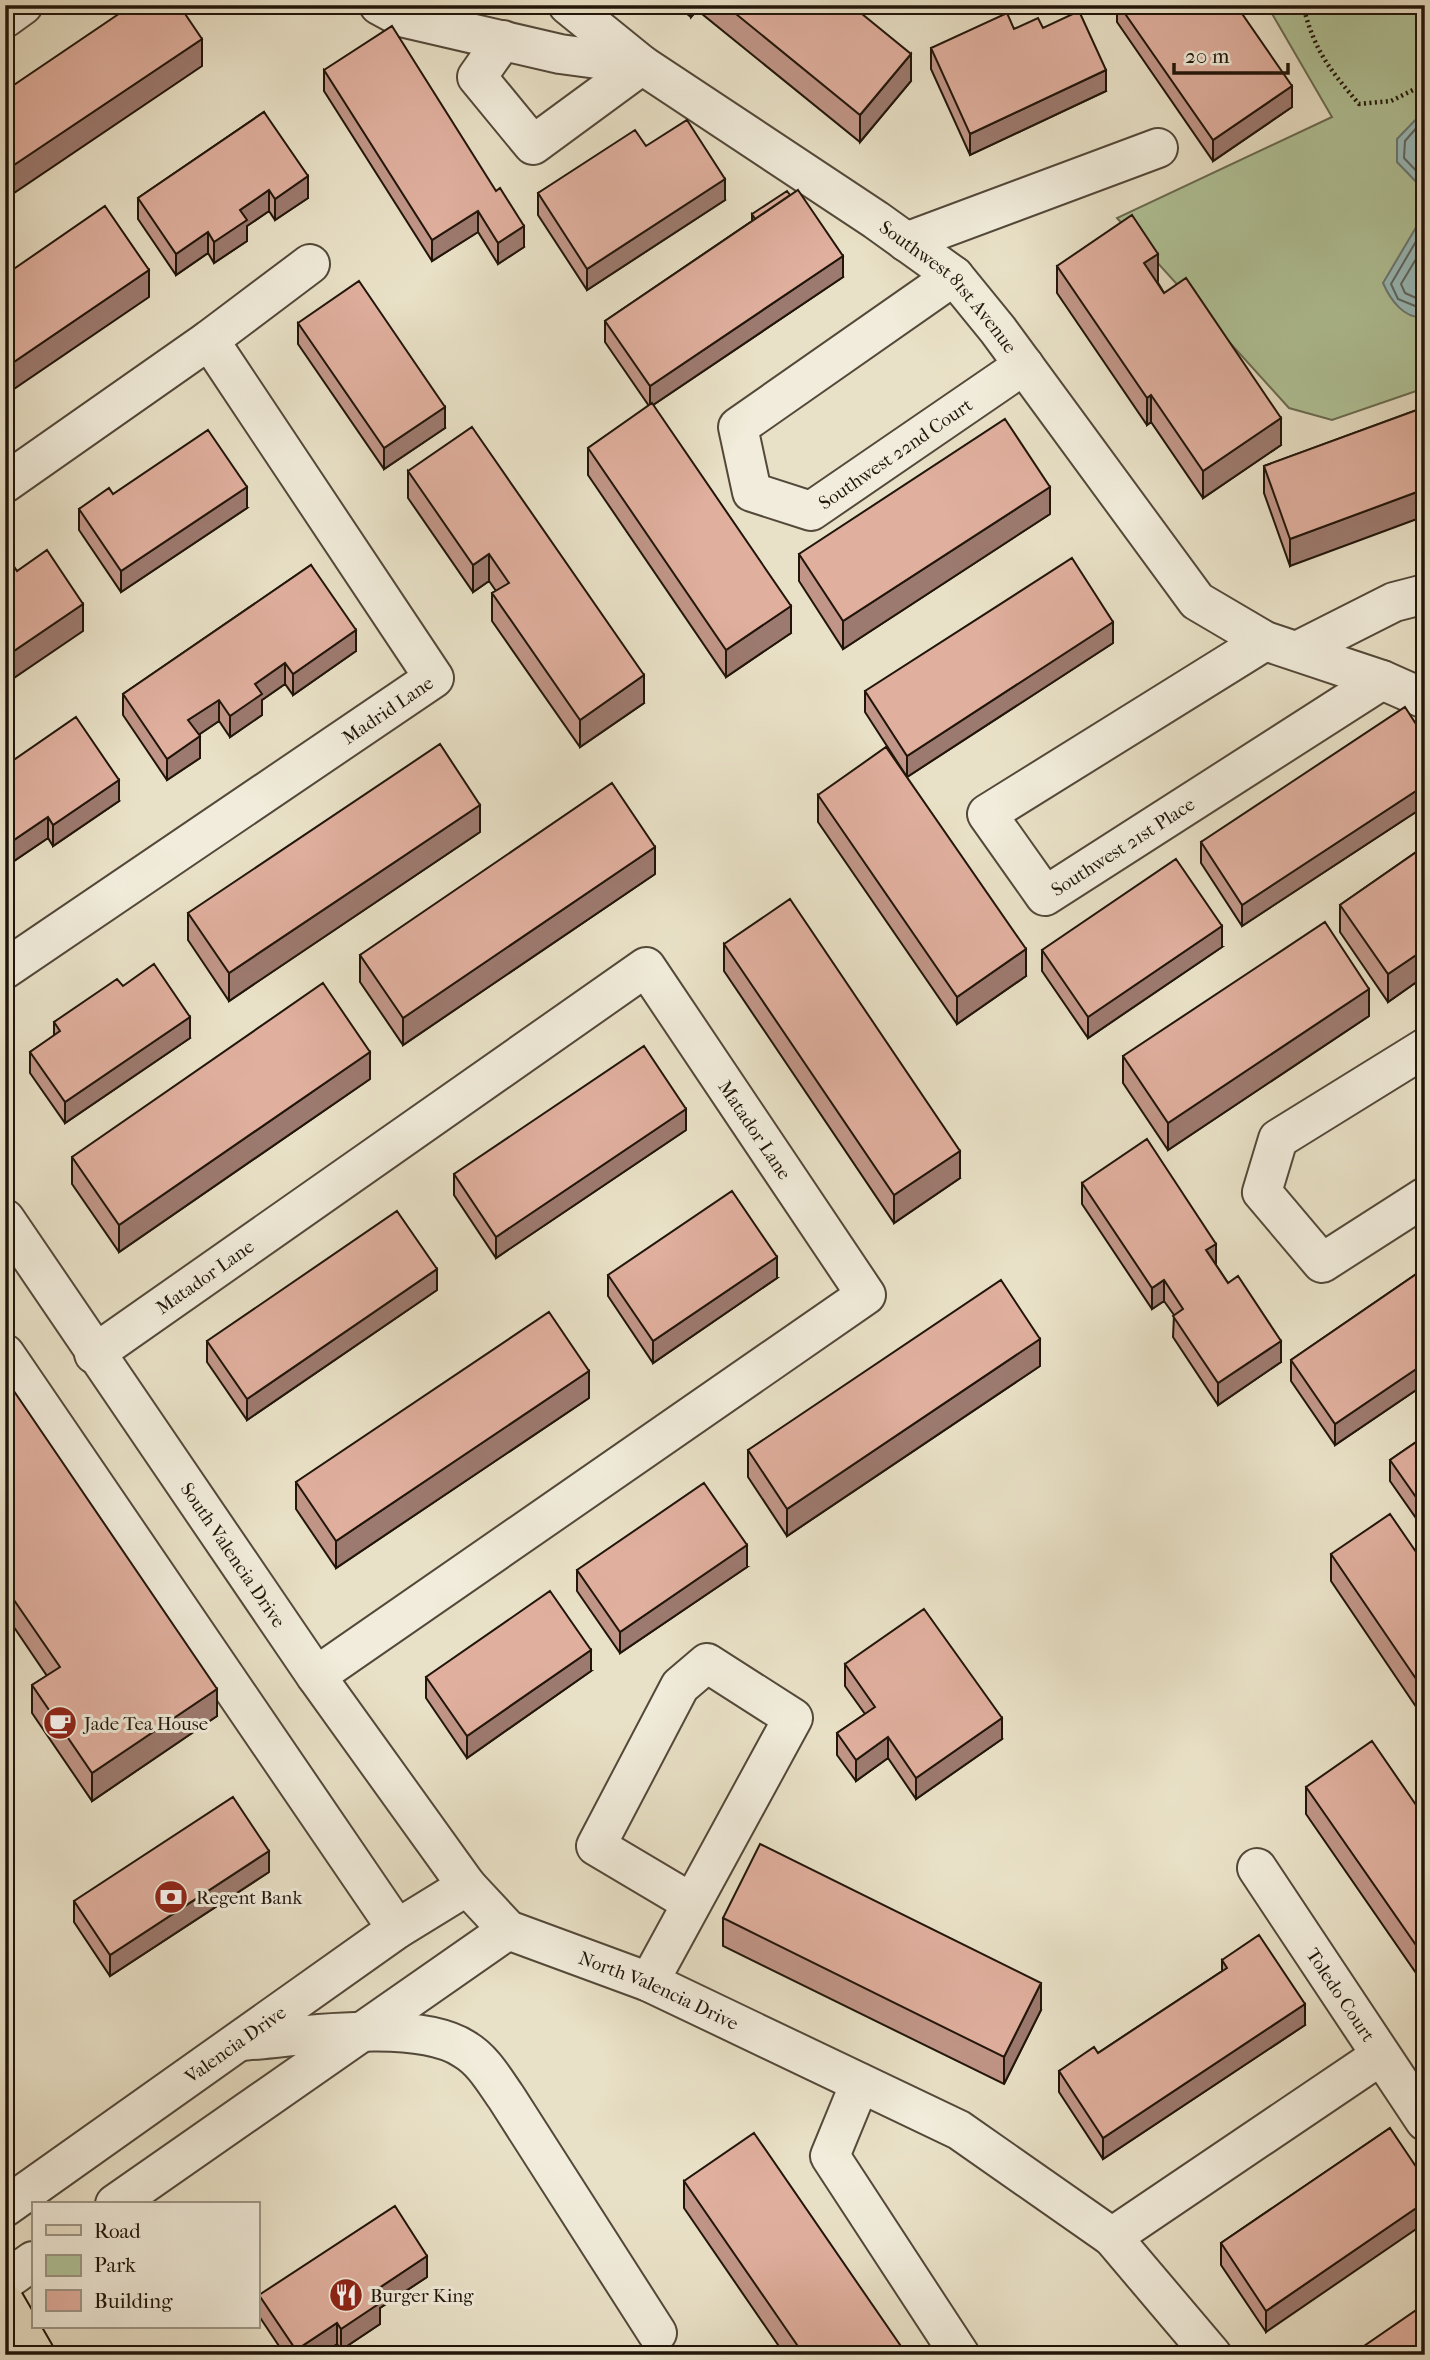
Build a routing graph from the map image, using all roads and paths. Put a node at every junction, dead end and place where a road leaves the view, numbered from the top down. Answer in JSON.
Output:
{"nodes":[{"id":1,"x":23,"y":5,"type":"edge"},
{"id":2,"x":568,"y":5,"type":"edge"},
{"id":3,"x":1307,"y":5,"type":"edge"},
{"id":4,"x":397,"y":9,"type":"edge"},
{"id":5,"x":5,"y":18,"type":"edge"},
{"id":6,"x":503,"y":40,"type":"junction"},
{"id":7,"x":642,"y":65,"type":"junction"},
{"id":8,"x":1425,"y":84,"type":"edge"},
{"id":9,"x":1158,"y":148,"type":"dead end"},
{"id":10,"x":906,"y":242,"type":"junction"},
{"id":11,"x":310,"y":264,"type":"dead end"},
{"id":12,"x":954,"y":276,"type":"junction"},
{"id":13,"x":209,"y":340,"type":"junction"},
{"id":14,"x":1024,"y":365,"type":"junction"},
{"id":15,"x":5,"y":483,"type":"edge"},
{"id":16,"x":1425,"y":594,"type":"edge"},
{"id":17,"x":1282,"y":645,"type":"junction"},
{"id":18,"x":1382,"y":680,"type":"junction"},
{"id":19,"x":1425,"y":699,"type":"edge"},
{"id":20,"x":5,"y":969,"type":"edge"},
{"id":21,"x":1425,"y":1048,"type":"edge"},
{"id":22,"x":1425,"y":1197,"type":"edge"},
{"id":23,"x":5,"y":1219,"type":"edge"},
{"id":24,"x":5,"y":1354,"type":"edge"},
{"id":25,"x":94,"y":1354,"type":"junction"},
{"id":26,"x":316,"y":1676,"type":"junction"},
{"id":27,"x":1257,"y":1868,"type":"dead end"},
{"id":28,"x":467,"y":1886,"type":"junction"},
{"id":29,"x":692,"y":1903,"type":"junction"},
{"id":30,"x":397,"y":1929,"type":"junction"},
{"id":31,"x":508,"y":1930,"type":"junction"},
{"id":32,"x":649,"y":1982,"type":"junction"},
{"id":33,"x":360,"y":2032,"type":"junction"},
{"id":34,"x":241,"y":2041,"type":"junction"},
{"id":35,"x":1380,"y":2056,"type":"junction"},
{"id":36,"x":860,"y":2083,"type":"junction"},
{"id":37,"x":1425,"y":2121,"type":"edge"},
{"id":38,"x":118,"y":2202,"type":"edge"},
{"id":39,"x":5,"y":2207,"type":"edge"},
{"id":40,"x":1112,"y":2237,"type":"junction"},
{"id":41,"x":32,"y":2262,"type":"edge"},
{"id":42,"x":5,"y":2281,"type":"edge"},
{"id":43,"x":5,"y":2304,"type":"edge"},
{"id":44,"x":657,"y":2333,"type":"dead end"},
{"id":45,"x":1202,"y":2351,"type":"edge"},
{"id":46,"x":35,"y":2355,"type":"edge"},
{"id":47,"x":960,"y":2355,"type":"edge"}],
"edges":[{"from":1,"to":5,"type":"street"},
{"from":2,"to":7,"type":"street"},
{"from":3,"to":8,"type":"path"},
{"from":4,"to":6,"type":"street","name":"Southwest 81st Avenue"},
{"from":6,"to":7,"type":"street","name":"Southwest 81st Avenue"},
{"from":6,"to":7,"type":"street"},
{"from":7,"to":10,"type":"street","name":"Southwest 81st Avenue"},
{"from":9,"to":10,"type":"street"},
{"from":10,"to":12,"type":"street","name":"Southwest 81st Avenue"},
{"from":11,"to":13,"type":"street"},
{"from":12,"to":14,"type":"street","name":"Southwest 81st Avenue"},
{"from":12,"to":14,"type":"street","name":"Southwest 22nd Court"},
{"from":13,"to":15,"type":"street"},
{"from":13,"to":20,"type":"street","name":"Madrid Lane"},
{"from":14,"to":17,"type":"street","name":"Southwest 81st Avenue"},
{"from":16,"to":17,"type":"street"},
{"from":17,"to":18,"type":"street","name":"Southwest 81st Avenue"},
{"from":17,"to":18,"type":"street","name":"Southwest 21st Place"},
{"from":18,"to":19,"type":"street","name":"Southwest 81st Avenue"},
{"from":21,"to":22,"type":"street"},
{"from":23,"to":25,"type":"street","name":"South Valencia Drive"},
{"from":24,"to":30,"type":"street"},
{"from":25,"to":26,"type":"street","name":"South Valencia Drive"},
{"from":25,"to":26,"type":"street","name":"Matador Lane"},
{"from":26,"to":28,"type":"street","name":"South Valencia Drive"},
{"from":27,"to":35,"type":"street","name":"Toledo Court"},
{"from":28,"to":30,"type":"street","name":"Valencia Drive"},
{"from":28,"to":31,"type":"street","name":"North Valencia Drive"},
{"from":29,"to":29,"type":"street"},
{"from":29,"to":32,"type":"street"},
{"from":30,"to":34,"type":"street","name":"Valencia Drive"},
{"from":31,"to":32,"type":"street","name":"North Valencia Drive"},
{"from":31,"to":33,"type":"street"},
{"from":32,"to":36,"type":"street","name":"North Valencia Drive"},
{"from":33,"to":34,"type":"street"},
{"from":33,"to":38,"type":"street"},
{"from":33,"to":44,"type":"street"},
{"from":34,"to":39,"type":"street","name":"Valencia Drive"},
{"from":35,"to":37,"type":"street","name":"Toledo Court"},
{"from":35,"to":40,"type":"street"},
{"from":36,"to":40,"type":"street","name":"North Valencia Drive"},
{"from":36,"to":47,"type":"street"},
{"from":40,"to":45,"type":"street","name":"North Valencia Drive"},
{"from":41,"to":42,"type":"street"},
{"from":43,"to":46,"type":"main road"}]}
